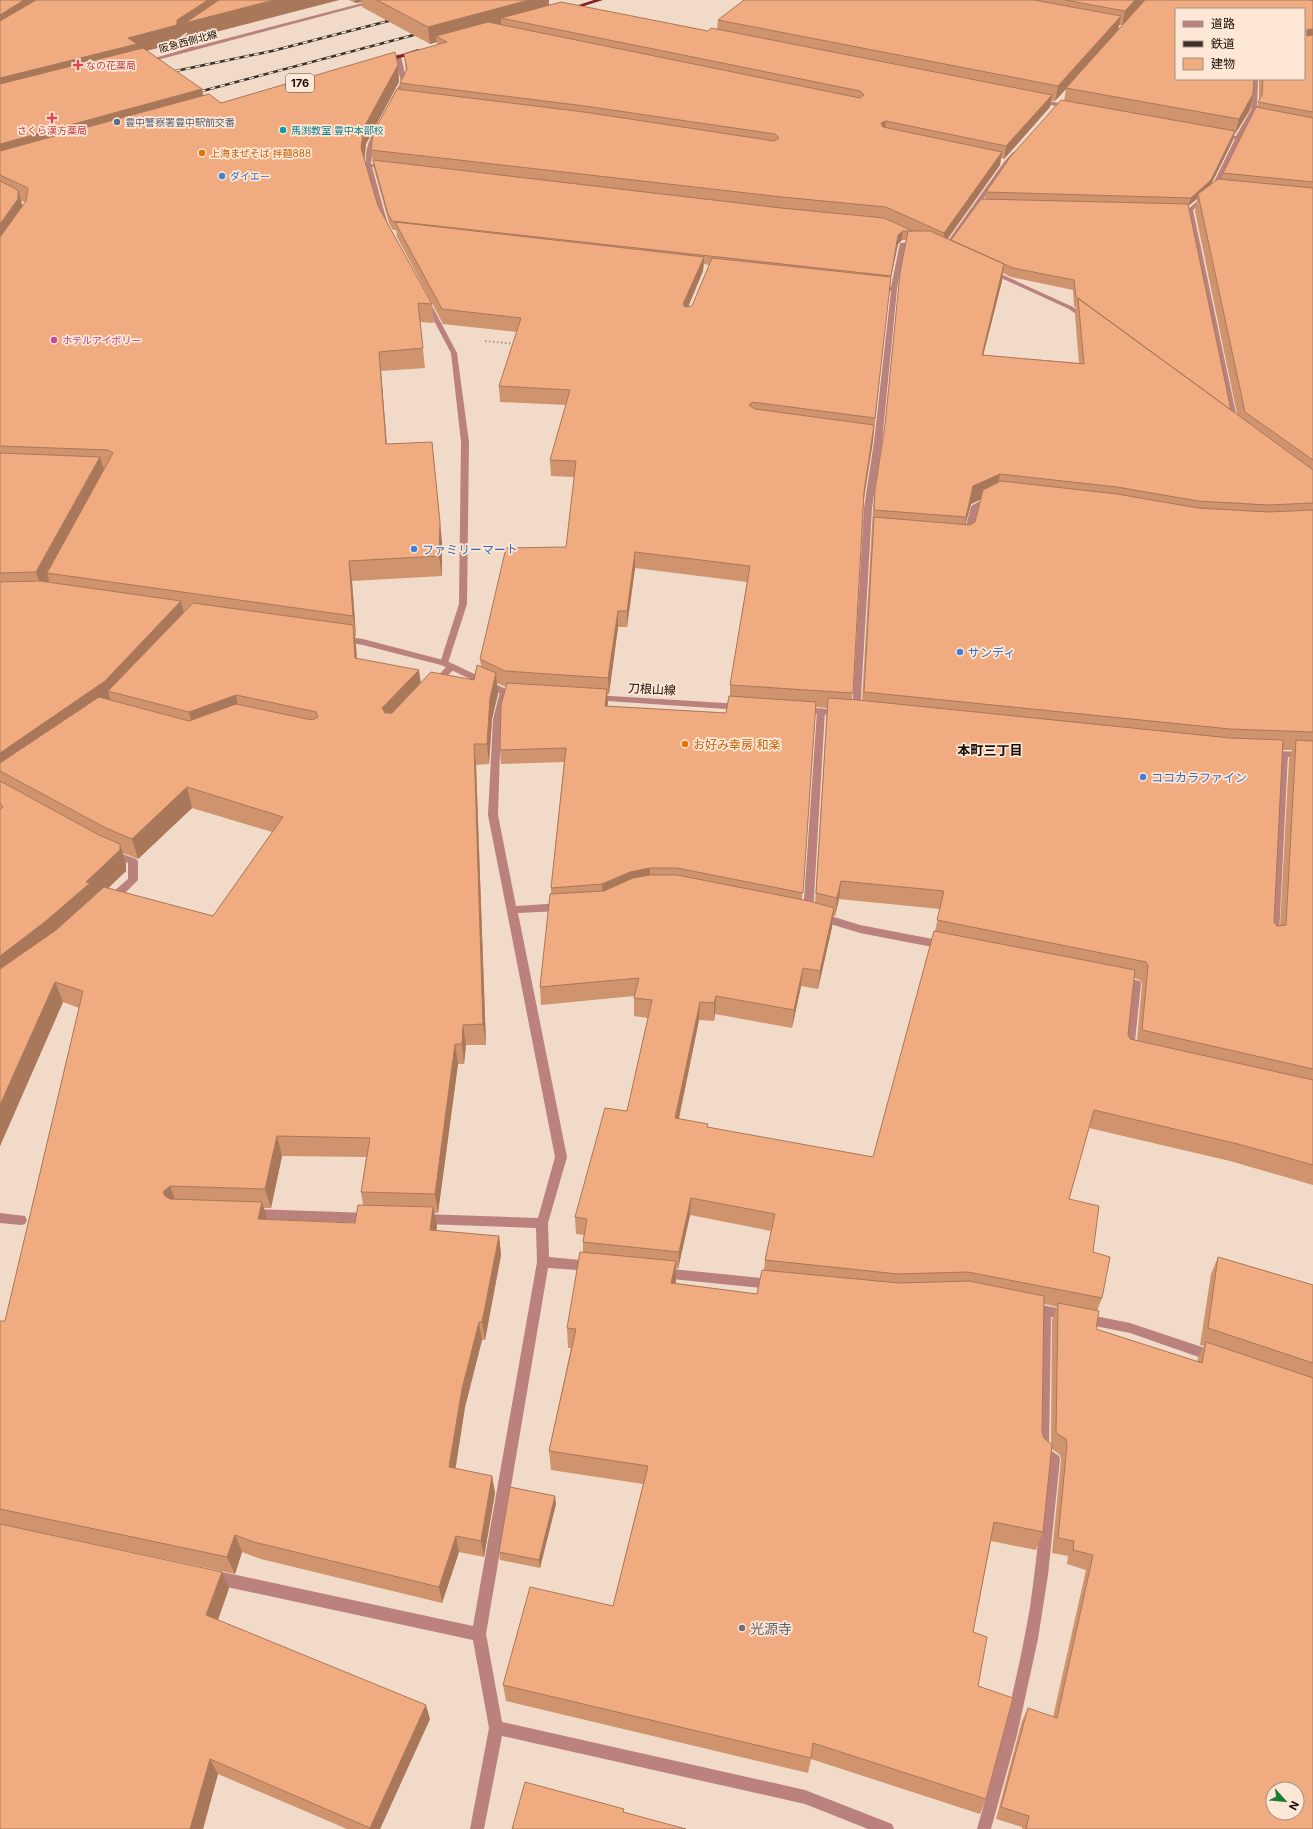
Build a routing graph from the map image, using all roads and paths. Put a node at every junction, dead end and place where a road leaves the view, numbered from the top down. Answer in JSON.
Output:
{"nodes":[{"id":1,"x":380,"y":0,"type":"edge"},
{"id":2,"x":600,"y":0,"type":"edge"},
{"id":3,"x":576,"y":7,"type":"junction"},
{"id":4,"x":562,"y":11,"type":"edge"},
{"id":5,"x":587,"y":11,"type":"edge"},
{"id":6,"x":202,"y":26,"type":"edge"},
{"id":7,"x":193,"y":49,"type":"junction"},
{"id":8,"x":421,"y":50,"type":"edge"},
{"id":9,"x":398,"y":56,"type":"junction"},
{"id":10,"x":141,"y":63,"type":"edge"},
{"id":11,"x":375,"y":63,"type":"edge"},
{"id":12,"x":1255,"y":80,"type":"edge"},
{"id":13,"x":1062,"y":99,"type":"edge"},
{"id":14,"x":1034,"y":101,"type":"edge"},
{"id":15,"x":1057,"y":105,"type":"junction"},
{"id":16,"x":1073,"y":108,"type":"edge"},
{"id":17,"x":388,"y":111,"type":"edge"},
{"id":18,"x":1052,"y":111,"type":"edge"},
{"id":19,"x":1249,"y":119,"type":"junction"},
{"id":20,"x":1256,"y":120,"type":"edge"},
{"id":21,"x":381,"y":125,"type":"edge"},
{"id":22,"x":1214,"y":134,"type":"edge"},
{"id":23,"x":1238,"y":138,"type":"junction"},
{"id":24,"x":1022,"y":145,"type":"edge"},
{"id":25,"x":998,"y":161,"type":"edge"},
{"id":26,"x":1006,"y":163,"type":"junction"},
{"id":27,"x":368,"y":165,"type":"junction"},
{"id":28,"x":391,"y":168,"type":"edge"},
{"id":29,"x":1213,"y":191,"type":"junction"},
{"id":30,"x":1221,"y":192,"type":"edge"},
{"id":31,"x":977,"y":204,"type":"junction"},
{"id":32,"x":985,"y":204,"type":"edge"},
{"id":33,"x":1182,"y":210,"type":"edge"},
{"id":34,"x":1190,"y":210,"type":"junction"},
{"id":35,"x":390,"y":233,"type":"edge"},
{"id":36,"x":912,"y":236,"type":"edge"},
{"id":37,"x":952,"y":253,"type":"edge"},
{"id":38,"x":987,"y":269,"type":"edge"},
{"id":39,"x":871,"y":286,"type":"edge"},
{"id":40,"x":894,"y":289,"type":"junction"},
{"id":41,"x":421,"y":292,"type":"edge"},
{"id":42,"x":1089,"y":322,"type":"edge"},
{"id":43,"x":446,"y":339,"type":"junction"},
{"id":44,"x":520,"y":344,"type":"edge"},
{"id":45,"x":1224,"y":422,"type":"edge"},
{"id":46,"x":997,"y":495,"type":"edge"},
{"id":47,"x":959,"y":538,"type":"edge"},
{"id":48,"x":332,"y":638,"type":"edge"},
{"id":49,"x":447,"y":665,"type":"junction"},
{"id":50,"x":430,"y":690,"type":"edge"},
{"id":51,"x":504,"y":692,"type":"junction"},
{"id":52,"x":528,"y":694,"type":"edge"},
{"id":53,"x":583,"y":697,"type":"edge"},
{"id":54,"x":750,"y":707,"type":"edge"},
{"id":55,"x":798,"y":710,"type":"edge"},
{"id":56,"x":821,"y":711,"type":"junction"},
{"id":57,"x":1261,"y":754,"type":"edge"},
{"id":58,"x":1283,"y":754,"type":"junction"},
{"id":59,"x":1313,"y":755,"type":"edge"},
{"id":60,"x":102,"y":848,"type":"edge"},
{"id":61,"x":104,"y":905,"type":"edge"},
{"id":62,"x":574,"y":906,"type":"edge"},
{"id":63,"x":512,"y":910,"type":"junction"},
{"id":64,"x":1274,"y":940,"type":"edge"},
{"id":65,"x":952,"y":947,"type":"edge"},
{"id":66,"x":1113,"y":979,"type":"edge"},
{"id":67,"x":1137,"y":1054,"type":"edge"},
{"id":68,"x":241,"y":1214,"type":"edge"},
{"id":69,"x":0,"y":1218,"type":"edge"},
{"id":70,"x":384,"y":1218,"type":"edge"},
{"id":71,"x":407,"y":1219,"type":"edge"},
{"id":72,"x":20,"y":1220,"type":"dead end"},
{"id":73,"x":542,"y":1223,"type":"junction"},
{"id":74,"x":543,"y":1262,"type":"junction"},
{"id":75,"x":605,"y":1268,"type":"edge"},
{"id":76,"x":652,"y":1272,"type":"edge"},
{"id":77,"x":786,"y":1286,"type":"edge"},
{"id":78,"x":1023,"y":1306,"type":"edge"},
{"id":79,"x":1045,"y":1311,"type":"junction"},
{"id":80,"x":1225,"y":1360,"type":"edge"},
{"id":81,"x":201,"y":1574,"type":"edge"},
{"id":82,"x":479,"y":1634,"type":"junction"},
{"id":83,"x":496,"y":1728,"type":"junction"},
{"id":84,"x":477,"y":1829,"type":"edge"},
{"id":85,"x":886,"y":1829,"type":"edge"},
{"id":86,"x":984,"y":1829,"type":"edge"}],
"edges":[{"from":1,"to":7,"type":"street","name":"阪急西側北線"},
{"from":2,"to":3,"type":"highway"},
{"from":3,"to":4,"type":"highway"},
{"from":3,"to":5,"type":"street"},
{"from":6,"to":7,"type":"street"},
{"from":7,"to":10,"type":"street","name":"阪急西側北線"},
{"from":8,"to":9,"type":"highway"},
{"from":9,"to":11,"type":"highway"},
{"from":9,"to":17,"type":"street"},
{"from":12,"to":19,"type":"street"},
{"from":13,"to":15,"type":"street"},
{"from":14,"to":15,"type":"street"},
{"from":15,"to":16,"type":"street"},
{"from":15,"to":18,"type":"street"},
{"from":19,"to":20,"type":"street"},
{"from":19,"to":23,"type":"street"},
{"from":21,"to":27,"type":"street"},
{"from":22,"to":23,"type":"street"},
{"from":23,"to":29,"type":"street"},
{"from":24,"to":26,"type":"street"},
{"from":25,"to":26,"type":"street"},
{"from":26,"to":31,"type":"street"},
{"from":27,"to":28,"type":"street"},
{"from":27,"to":35,"type":"street"},
{"from":29,"to":30,"type":"street"},
{"from":29,"to":34,"type":"street"},
{"from":31,"to":32,"type":"street"},
{"from":31,"to":37,"type":"street"},
{"from":33,"to":34,"type":"street"},
{"from":34,"to":45,"type":"street"},
{"from":36,"to":40,"type":"street"},
{"from":38,"to":42,"type":"street"},
{"from":39,"to":40,"type":"street"},
{"from":40,"to":56,"type":"street"},
{"from":41,"to":43,"type":"street"},
{"from":43,"to":44,"type":"path"},
{"from":43,"to":49,"type":"street"},
{"from":46,"to":47,"type":"street"},
{"from":48,"to":49,"type":"street"},
{"from":49,"to":50,"type":"street"},
{"from":49,"to":51,"type":"street"},
{"from":51,"to":52,"type":"street"},
{"from":51,"to":63,"type":"street"},
{"from":53,"to":54,"type":"street","name":"刀根山線"},
{"from":55,"to":56,"type":"street"},
{"from":56,"to":65,"type":"street"},
{"from":57,"to":58,"type":"street"},
{"from":58,"to":59,"type":"street"},
{"from":58,"to":64,"type":"street"},
{"from":60,"to":61,"type":"street"},
{"from":62,"to":63,"type":"street"},
{"from":63,"to":73,"type":"street"},
{"from":66,"to":67,"type":"street"},
{"from":68,"to":70,"type":"street"},
{"from":69,"to":72,"type":"street"},
{"from":71,"to":73,"type":"street"},
{"from":73,"to":74,"type":"street"},
{"from":74,"to":75,"type":"street"},
{"from":74,"to":82,"type":"street"},
{"from":76,"to":77,"type":"street"},
{"from":78,"to":79,"type":"street"},
{"from":79,"to":80,"type":"street"},
{"from":79,"to":86,"type":"street"},
{"from":81,"to":82,"type":"street"},
{"from":82,"to":83,"type":"street"},
{"from":83,"to":84,"type":"street"},
{"from":83,"to":85,"type":"street"}]}
